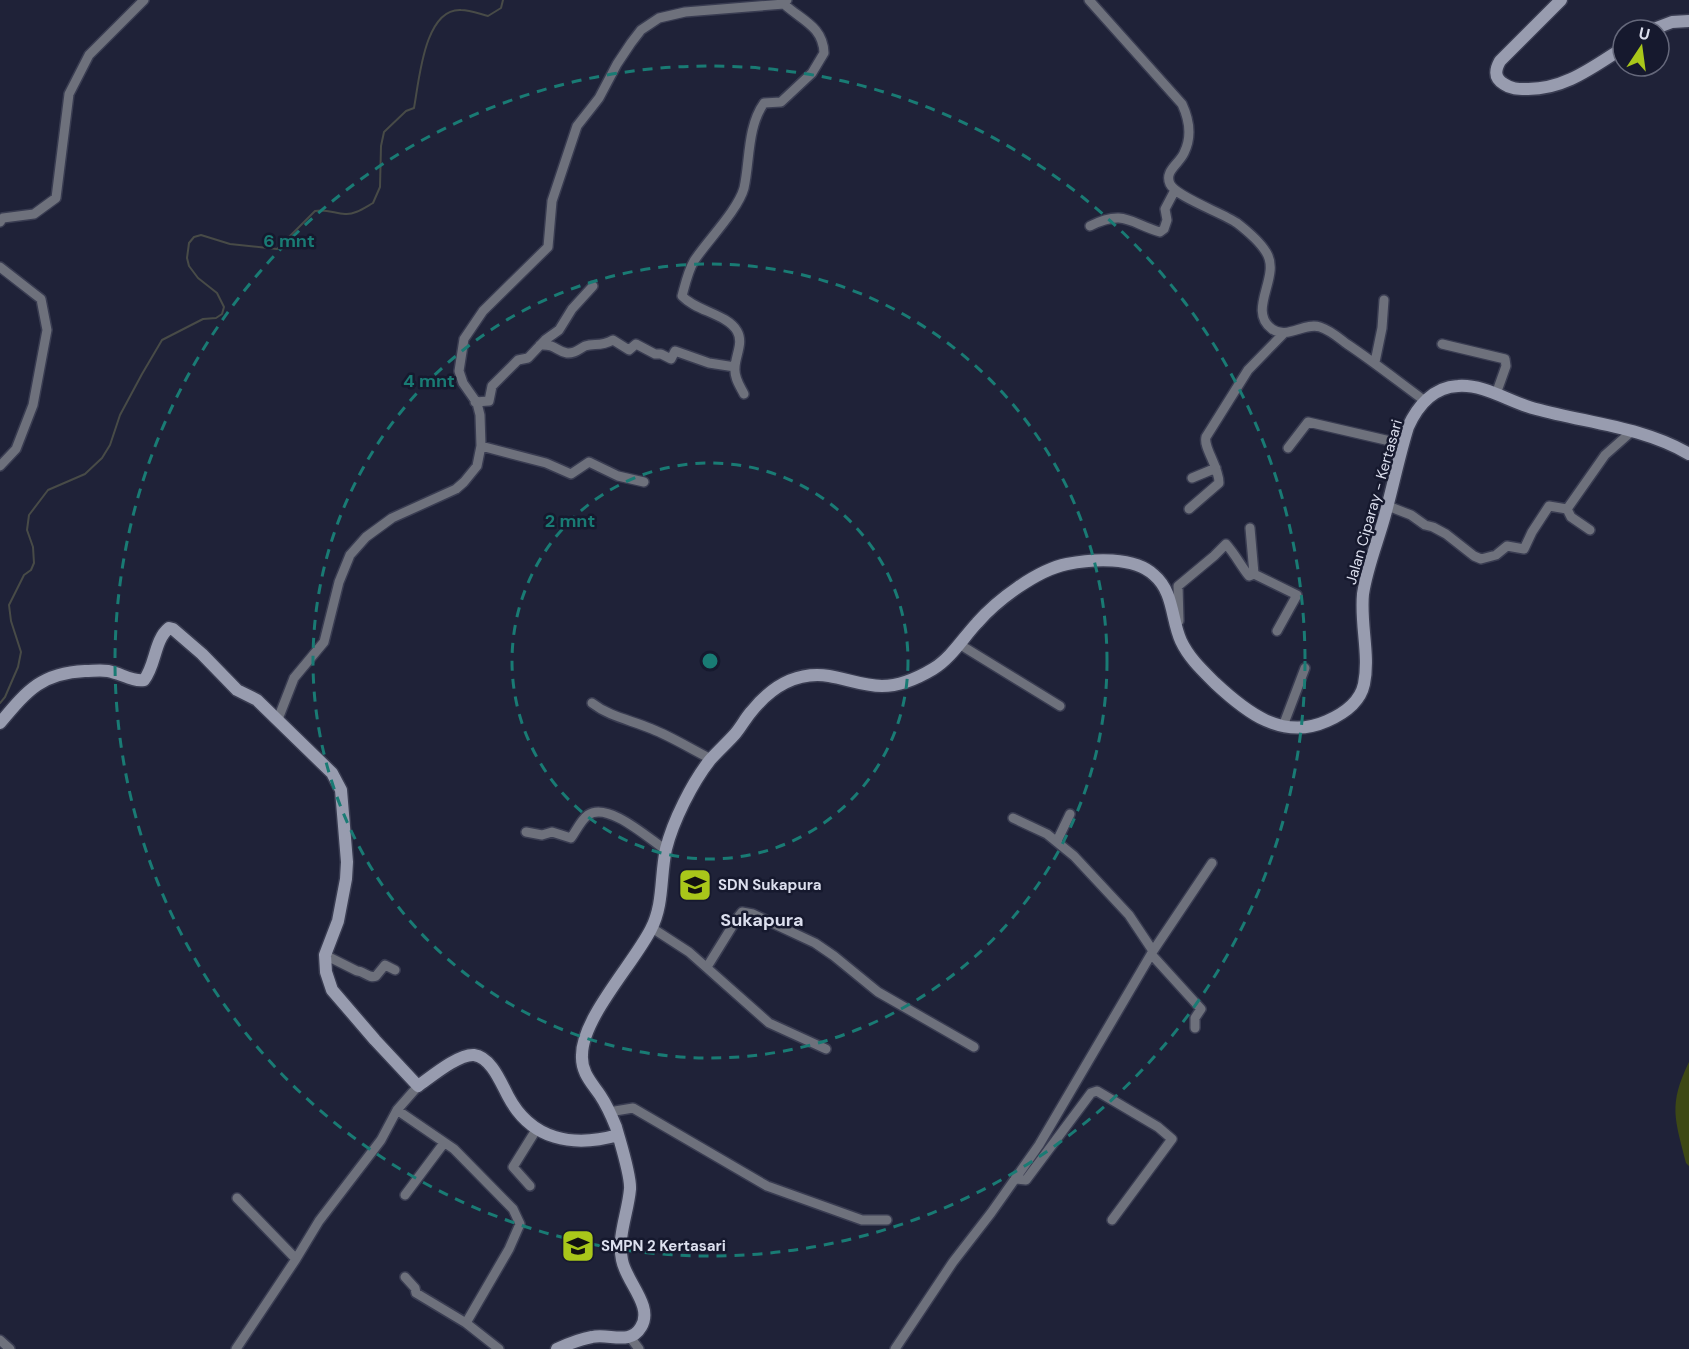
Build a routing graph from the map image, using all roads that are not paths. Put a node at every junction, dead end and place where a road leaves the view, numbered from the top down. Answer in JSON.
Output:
{"nodes":[{"id":1,"x":144,"y":0,"type":"edge"},
{"id":2,"x":1089,"y":0,"type":"edge"},
{"id":3,"x":1561,"y":0,"type":"edge"},
{"id":4,"x":785,"y":2,"type":"edge"},
{"id":5,"x":1689,"y":21,"type":"edge"},
{"id":6,"x":1671,"y":22,"type":"edge"},
{"id":7,"x":1611,"y":56,"type":"edge"},
{"id":8,"x":1175,"y":190,"type":"junction"},
{"id":9,"x":0,"y":222,"type":"edge"},
{"id":10,"x":1090,"y":226,"type":"dead end"},
{"id":11,"x":0,"y":267,"type":"edge"},
{"id":12,"x":593,"y":285,"type":"dead end"},
{"id":13,"x":1384,"y":300,"type":"dead end"},
{"id":14,"x":1284,"y":333,"type":"junction"},
{"id":15,"x":1442,"y":344,"type":"dead end"},
{"id":16,"x":540,"y":345,"type":"junction"},
{"id":17,"x":1375,"y":362,"type":"junction"},
{"id":18,"x":735,"y":367,"type":"junction"},
{"id":19,"x":744,"y":394,"type":"dead end"},
{"id":20,"x":1496,"y":394,"type":"junction"},
{"id":21,"x":1425,"y":401,"type":"junction"},
{"id":22,"x":475,"y":402,"type":"junction"},
{"id":23,"x":1631,"y":432,"type":"junction"},
{"id":24,"x":1403,"y":444,"type":"junction"},
{"id":25,"x":481,"y":446,"type":"junction"},
{"id":26,"x":1288,"y":448,"type":"dead end"},
{"id":27,"x":1689,"y":454,"type":"edge"},
{"id":28,"x":0,"y":466,"type":"edge"},
{"id":29,"x":1216,"y":468,"type":"junction"},
{"id":30,"x":1192,"y":478,"type":"dead end"},
{"id":31,"x":644,"y":482,"type":"dead end"},
{"id":32,"x":1388,"y":506,"type":"junction"},
{"id":33,"x":1189,"y":508,"type":"dead end"},
{"id":34,"x":1567,"y":509,"type":"junction"},
{"id":35,"x":1250,"y":528,"type":"dead end"},
{"id":36,"x":1590,"y":530,"type":"dead end"},
{"id":37,"x":1254,"y":574,"type":"junction"},
{"id":38,"x":1177,"y":629,"type":"junction"},
{"id":39,"x":1277,"y":631,"type":"dead end"},
{"id":40,"x":959,"y":644,"type":"junction"},
{"id":41,"x":1305,"y":668,"type":"dead end"},
{"id":42,"x":592,"y":703,"type":"dead end"},
{"id":43,"x":1060,"y":706,"type":"dead end"},
{"id":44,"x":278,"y":719,"type":"junction"},
{"id":45,"x":0,"y":723,"type":"edge"},
{"id":46,"x":1283,"y":726,"type":"junction"},
{"id":47,"x":711,"y":759,"type":"junction"},
{"id":48,"x":1070,"y":814,"type":"dead end"},
{"id":49,"x":1013,"y":818,"type":"dead end"},
{"id":50,"x":526,"y":832,"type":"dead end"},
{"id":51,"x":1057,"y":841,"type":"junction"},
{"id":52,"x":666,"y":850,"type":"junction"},
{"id":53,"x":1212,"y":863,"type":"dead end"},
{"id":54,"x":652,"y":928,"type":"junction"},
{"id":55,"x":1152,"y":952,"type":"junction"},
{"id":56,"x":326,"y":955,"type":"junction"},
{"id":57,"x":707,"y":967,"type":"junction"},
{"id":58,"x":395,"y":970,"type":"dead end"},
{"id":59,"x":1195,"y":1028,"type":"dead end"},
{"id":60,"x":974,"y":1047,"type":"dead end"},
{"id":61,"x":826,"y":1049,"type":"dead end"},
{"id":62,"x":418,"y":1086,"type":"junction"},
{"id":63,"x":397,"y":1110,"type":"junction"},
{"id":64,"x":609,"y":1113,"type":"junction"},
{"id":65,"x":537,"y":1130,"type":"junction"},
{"id":66,"x":618,"y":1135,"type":"junction"},
{"id":67,"x":444,"y":1143,"type":"junction"},
{"id":68,"x":1015,"y":1179,"type":"junction"},
{"id":69,"x":530,"y":1186,"type":"dead end"},
{"id":70,"x":405,"y":1195,"type":"dead end"},
{"id":71,"x":237,"y":1198,"type":"dead end"},
{"id":72,"x":887,"y":1220,"type":"dead end"},
{"id":73,"x":1112,"y":1220,"type":"dead end"},
{"id":74,"x":296,"y":1259,"type":"junction"},
{"id":75,"x":405,"y":1277,"type":"dead end"},
{"id":76,"x":466,"y":1323,"type":"junction"},
{"id":77,"x":0,"y":1340,"type":"edge"},
{"id":78,"x":628,"y":1341,"type":"edge"},
{"id":79,"x":9,"y":1349,"type":"edge"},
{"id":80,"x":236,"y":1349,"type":"edge"},
{"id":81,"x":499,"y":1349,"type":"edge"},
{"id":82,"x":558,"y":1349,"type":"edge"},
{"id":83,"x":639,"y":1349,"type":"edge"},
{"id":84,"x":895,"y":1349,"type":"edge"}],
"edges":[{"from":1,"to":9,"type":"street"},
{"from":2,"to":8,"type":"street"},
{"from":3,"to":7,"type":"main road"},
{"from":4,"to":18,"type":"street"},
{"from":4,"to":22,"type":"street"},
{"from":5,"to":6,"type":"main road"},
{"from":8,"to":10,"type":"street"},
{"from":8,"to":14,"type":"street"},
{"from":11,"to":28,"type":"street"},
{"from":12,"to":16,"type":"street"},
{"from":13,"to":17,"type":"street"},
{"from":14,"to":17,"type":"street"},
{"from":14,"to":29,"type":"street"},
{"from":15,"to":20,"type":"street"},
{"from":16,"to":18,"type":"street"},
{"from":16,"to":22,"type":"street"},
{"from":17,"to":21,"type":"street"},
{"from":18,"to":19,"type":"street"},
{"from":20,"to":21,"type":"main road"},
{"from":20,"to":23,"type":"main road"},
{"from":21,"to":24,"type":"main road","name":"Jalan Ciparay - Kertasari"},
{"from":22,"to":25,"type":"street"},
{"from":23,"to":27,"type":"main road"},
{"from":23,"to":34,"type":"street"},
{"from":24,"to":26,"type":"street"},
{"from":24,"to":32,"type":"main road","name":"Jalan Ciparay - Kertasari"},
{"from":25,"to":31,"type":"street"},
{"from":25,"to":44,"type":"street"},
{"from":29,"to":30,"type":"street"},
{"from":29,"to":33,"type":"street"},
{"from":32,"to":34,"type":"street"},
{"from":32,"to":46,"type":"main road","name":"Jalan Ciparay - Kertasari"},
{"from":34,"to":36,"type":"street"},
{"from":35,"to":37,"type":"street"},
{"from":37,"to":38,"type":"street"},
{"from":37,"to":39,"type":"street"},
{"from":38,"to":40,"type":"main road","name":"Jalan Ciparay - Kertasari"},
{"from":38,"to":46,"type":"main road","name":"Jalan Ciparay - Kertasari"},
{"from":40,"to":43,"type":"street"},
{"from":40,"to":47,"type":"main road","name":"Jalan Ciparay - Kertasari"},
{"from":41,"to":46,"type":"street"},
{"from":42,"to":47,"type":"street"},
{"from":44,"to":45,"type":"main road"},
{"from":44,"to":56,"type":"main road"},
{"from":47,"to":52,"type":"main road","name":"Jalan Ciparay - Kertasari"},
{"from":48,"to":51,"type":"street"},
{"from":49,"to":51,"type":"street"},
{"from":50,"to":52,"type":"street"},
{"from":51,"to":55,"type":"street"},
{"from":52,"to":54,"type":"main road","name":"Jalan Ciparay - Kertasari"},
{"from":53,"to":55,"type":"street"},
{"from":54,"to":57,"type":"street"},
{"from":54,"to":64,"type":"main road","name":"Jalan Ciparay - Kertasari"},
{"from":55,"to":59,"type":"street"},
{"from":55,"to":68,"type":"street"},
{"from":56,"to":58,"type":"street"},
{"from":56,"to":62,"type":"main road"},
{"from":57,"to":60,"type":"street"},
{"from":57,"to":61,"type":"street"},
{"from":62,"to":63,"type":"street"},
{"from":62,"to":65,"type":"main road"},
{"from":63,"to":67,"type":"street"},
{"from":63,"to":74,"type":"street"},
{"from":64,"to":66,"type":"main road","name":"Jalan Ciparay - Kertasari"},
{"from":64,"to":72,"type":"street"},
{"from":65,"to":66,"type":"main road"},
{"from":65,"to":69,"type":"street"},
{"from":66,"to":78,"type":"main road","name":"Jalan Ciparay - Kertasari"},
{"from":67,"to":70,"type":"street"},
{"from":67,"to":76,"type":"street"},
{"from":68,"to":73,"type":"street"},
{"from":68,"to":84,"type":"street"},
{"from":71,"to":74,"type":"street"},
{"from":74,"to":80,"type":"street"},
{"from":75,"to":76,"type":"street"},
{"from":76,"to":81,"type":"street"},
{"from":77,"to":79,"type":"street"},
{"from":78,"to":82,"type":"main road"},
{"from":78,"to":83,"type":"street"}]}
